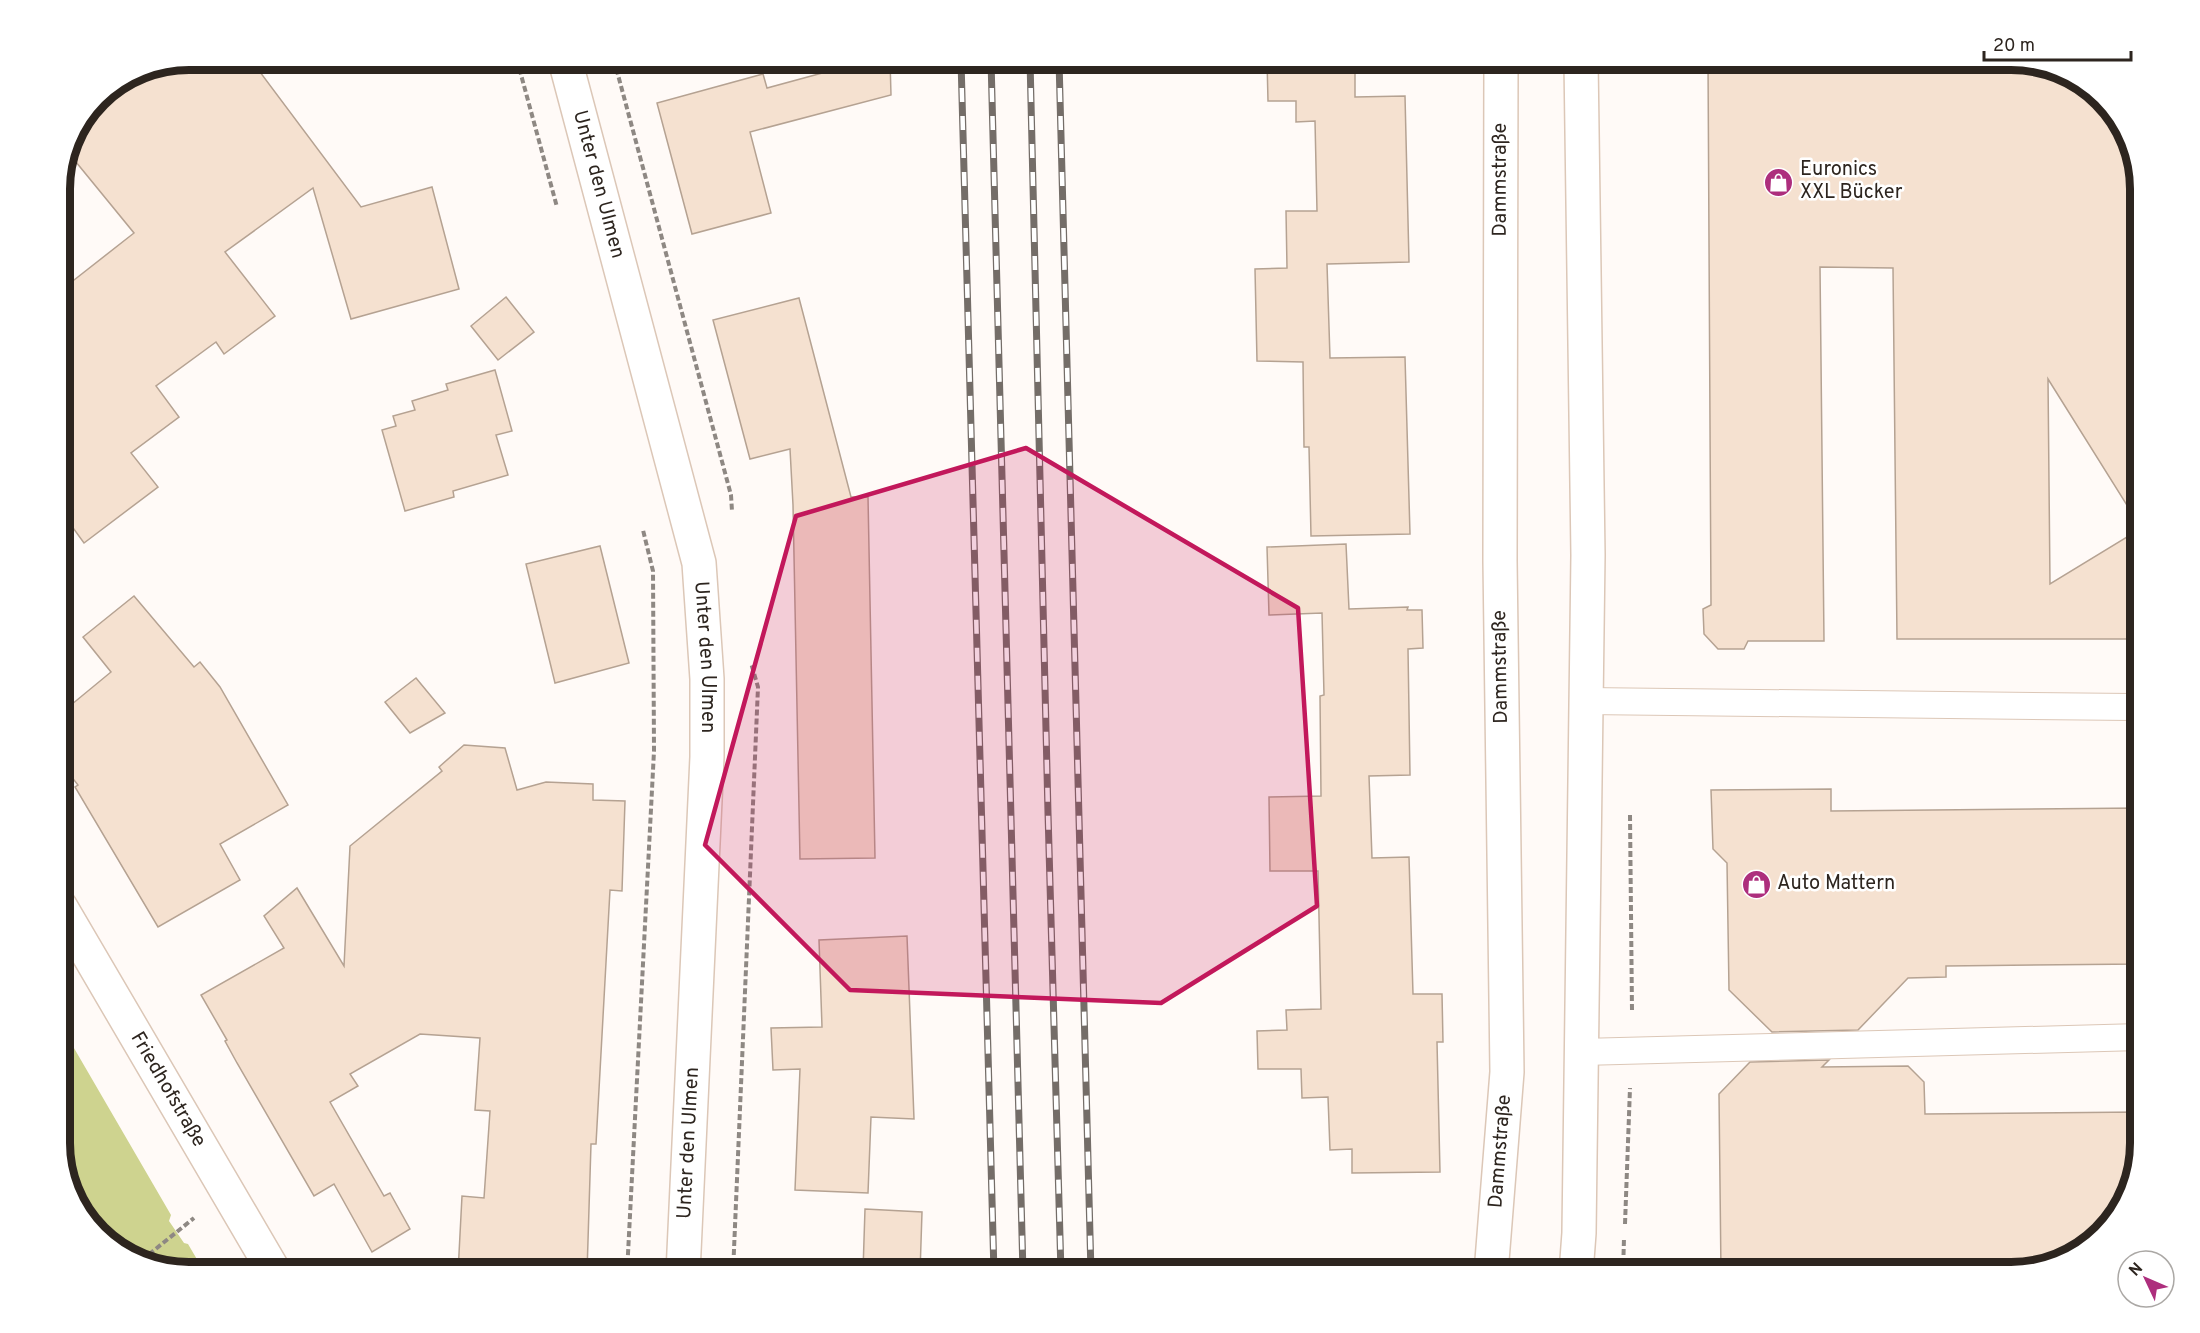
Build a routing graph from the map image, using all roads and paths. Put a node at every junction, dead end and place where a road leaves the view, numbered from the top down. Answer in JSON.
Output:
{"nodes":[{"id":1,"x":520,"y":70,"type":"edge"},
{"id":2,"x":568,"y":70,"type":"edge"},
{"id":3,"x":1501,"y":70,"type":"edge"},
{"id":4,"x":1581,"y":70,"type":"edge"},
{"id":5,"x":559,"y":214,"type":"dead end"},
{"id":6,"x":642,"y":528,"type":"dead end"},
{"id":7,"x":1586,"y":701,"type":"junction"},
{"id":8,"x":2130,"y":707,"type":"edge"},
{"id":9,"x":71,"y":925,"type":"edge"},
{"id":10,"x":2130,"y":1037,"type":"edge"},
{"id":11,"x":1582,"y":1052,"type":"junction"},
{"id":12,"x":228,"y":1192,"type":"junction"},
{"id":13,"x":149,"y":1255,"type":"edge"},
{"id":14,"x":269,"y":1262,"type":"edge"},
{"id":15,"x":628,"y":1262,"type":"edge"},
{"id":16,"x":684,"y":1262,"type":"edge"},
{"id":17,"x":1492,"y":1262,"type":"edge"},
{"id":18,"x":1577,"y":1262,"type":"edge"}],
"edges":[{"from":1,"to":5,"type":"path"},
{"from":2,"to":16,"type":"street","name":"Unter den Ulmen"},
{"from":3,"to":17,"type":"street","name":"Dammstraße"},
{"from":4,"to":7,"type":"street"},
{"from":6,"to":15,"type":"path"},
{"from":7,"to":8,"type":"lane"},
{"from":7,"to":11,"type":"street"},
{"from":9,"to":12,"type":"street","name":"Friedhofstraße"},
{"from":10,"to":11,"type":"lane"},
{"from":11,"to":18,"type":"street"},
{"from":12,"to":13,"type":"path"},
{"from":12,"to":14,"type":"street","name":"Friedhofstraße"}]}
